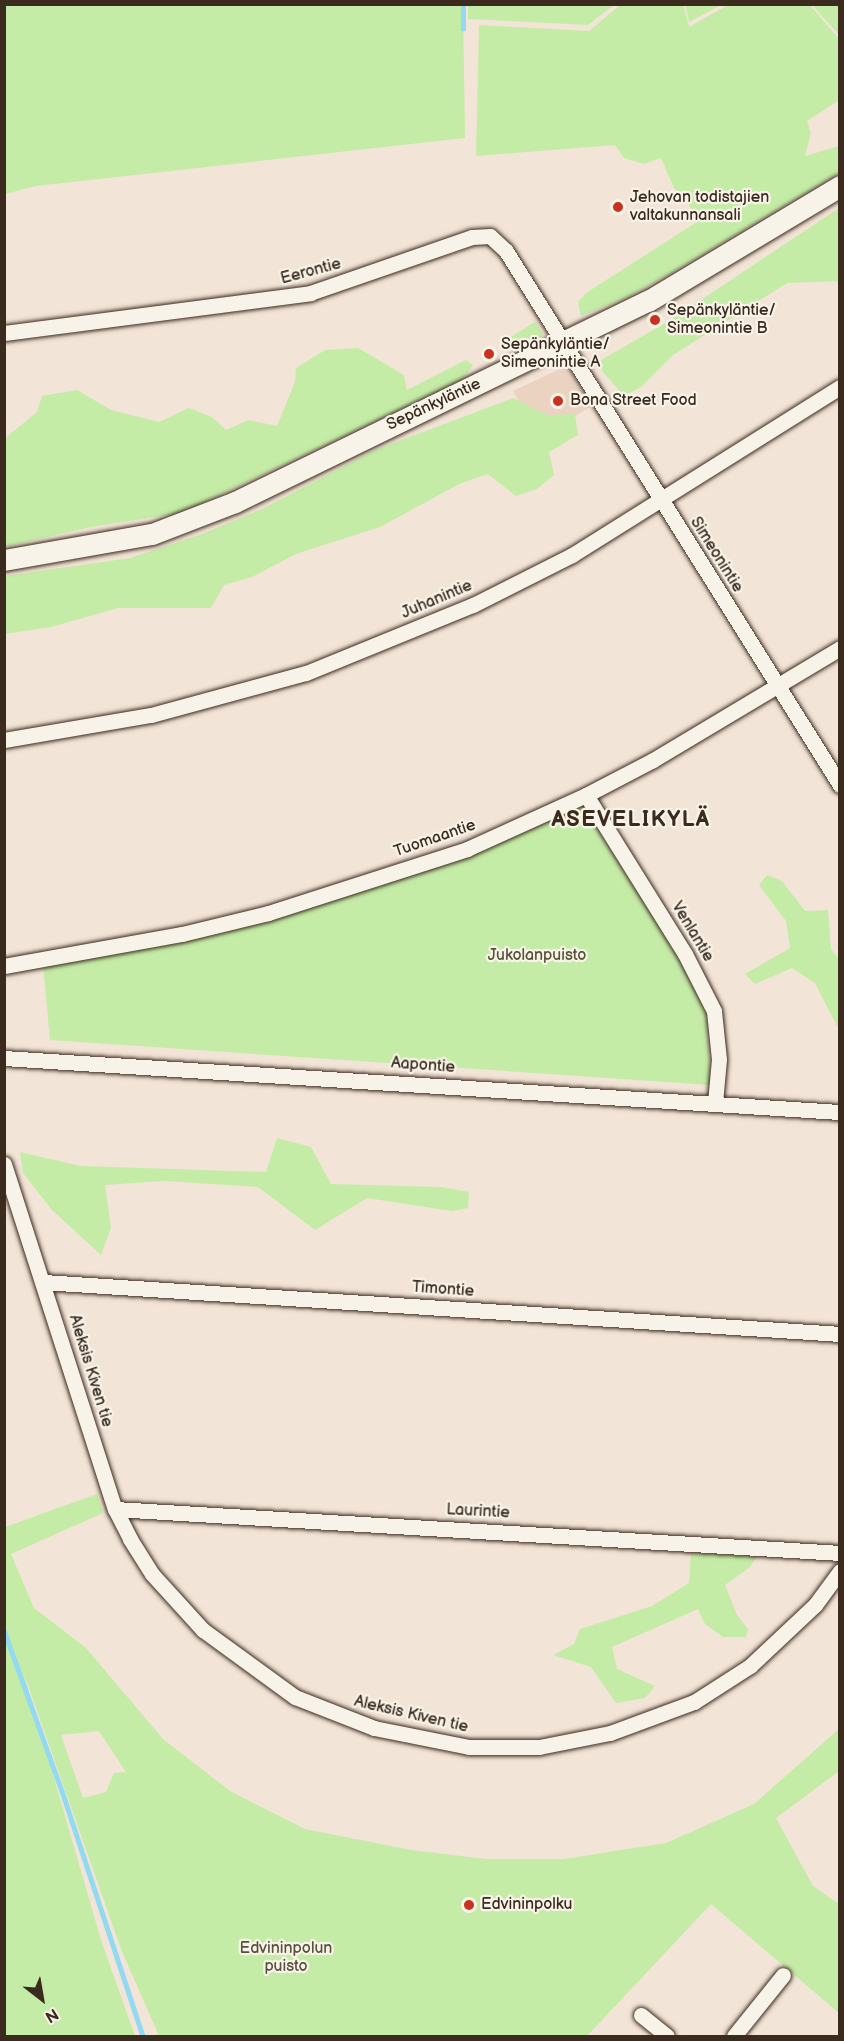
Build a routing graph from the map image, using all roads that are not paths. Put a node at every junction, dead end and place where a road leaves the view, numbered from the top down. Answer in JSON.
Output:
{"nodes":[{"id":1,"x":840,"y":186,"type":"edge"},
{"id":2,"x":4,"y":333,"type":"edge"},
{"id":3,"x":563,"y":344,"type":"junction"},
{"id":4,"x":840,"y":387,"type":"edge"},
{"id":5,"x":661,"y":501,"type":"junction"},
{"id":6,"x":4,"y":560,"type":"edge"},
{"id":7,"x":840,"y":648,"type":"edge"},
{"id":8,"x":778,"y":687,"type":"junction"},
{"id":9,"x":4,"y":740,"type":"edge"},
{"id":10,"x":840,"y":785,"type":"edge"},
{"id":11,"x":586,"y":795,"type":"junction"},
{"id":12,"x":4,"y":966,"type":"edge"},
{"id":13,"x":4,"y":1058,"type":"edge"},
{"id":14,"x":715,"y":1103,"type":"junction"},
{"id":15,"x":840,"y":1112,"type":"edge"},
{"id":16,"x":4,"y":1164,"type":"edge"},
{"id":17,"x":43,"y":1282,"type":"junction"},
{"id":18,"x":840,"y":1334,"type":"edge"},
{"id":19,"x":115,"y":1509,"type":"junction"},
{"id":20,"x":840,"y":1553,"type":"edge"},
{"id":21,"x":840,"y":1571,"type":"edge"},
{"id":22,"x":783,"y":1975,"type":"dead end"},
{"id":23,"x":641,"y":2015,"type":"dead end"},
{"id":24,"x":667,"y":2037,"type":"edge"},
{"id":25,"x":734,"y":2037,"type":"edge"}],
"edges":[{"from":1,"to":3,"type":"main road","name":"Sepänkyläntie"},
{"from":2,"to":3,"type":"street","name":"Eerontie"},
{"from":3,"to":5,"type":"street","name":"Simeonintie"},
{"from":3,"to":6,"type":"main road","name":"Sepänkyläntie"},
{"from":4,"to":5,"type":"street","name":"Juhanintie"},
{"from":5,"to":8,"type":"street","name":"Simeonintie"},
{"from":5,"to":9,"type":"street","name":"Juhanintie"},
{"from":7,"to":8,"type":"street","name":"Tuomaantie"},
{"from":8,"to":10,"type":"street","name":"Simeonintie"},
{"from":8,"to":11,"type":"street","name":"Tuomaantie"},
{"from":11,"to":12,"type":"street","name":"Tuomaantie"},
{"from":11,"to":14,"type":"street","name":"Venlantie"},
{"from":13,"to":14,"type":"street","name":"Aapontie"},
{"from":14,"to":15,"type":"street","name":"Aapontie"},
{"from":16,"to":17,"type":"street","name":"Aleksis Kiven tie"},
{"from":17,"to":18,"type":"street","name":"Timontie"},
{"from":17,"to":19,"type":"street","name":"Aleksis Kiven tie"},
{"from":19,"to":20,"type":"street","name":"Laurintie"},
{"from":19,"to":21,"type":"street","name":"Aleksis Kiven tie"},
{"from":22,"to":25,"type":"street"},
{"from":23,"to":24,"type":"street"}]}
